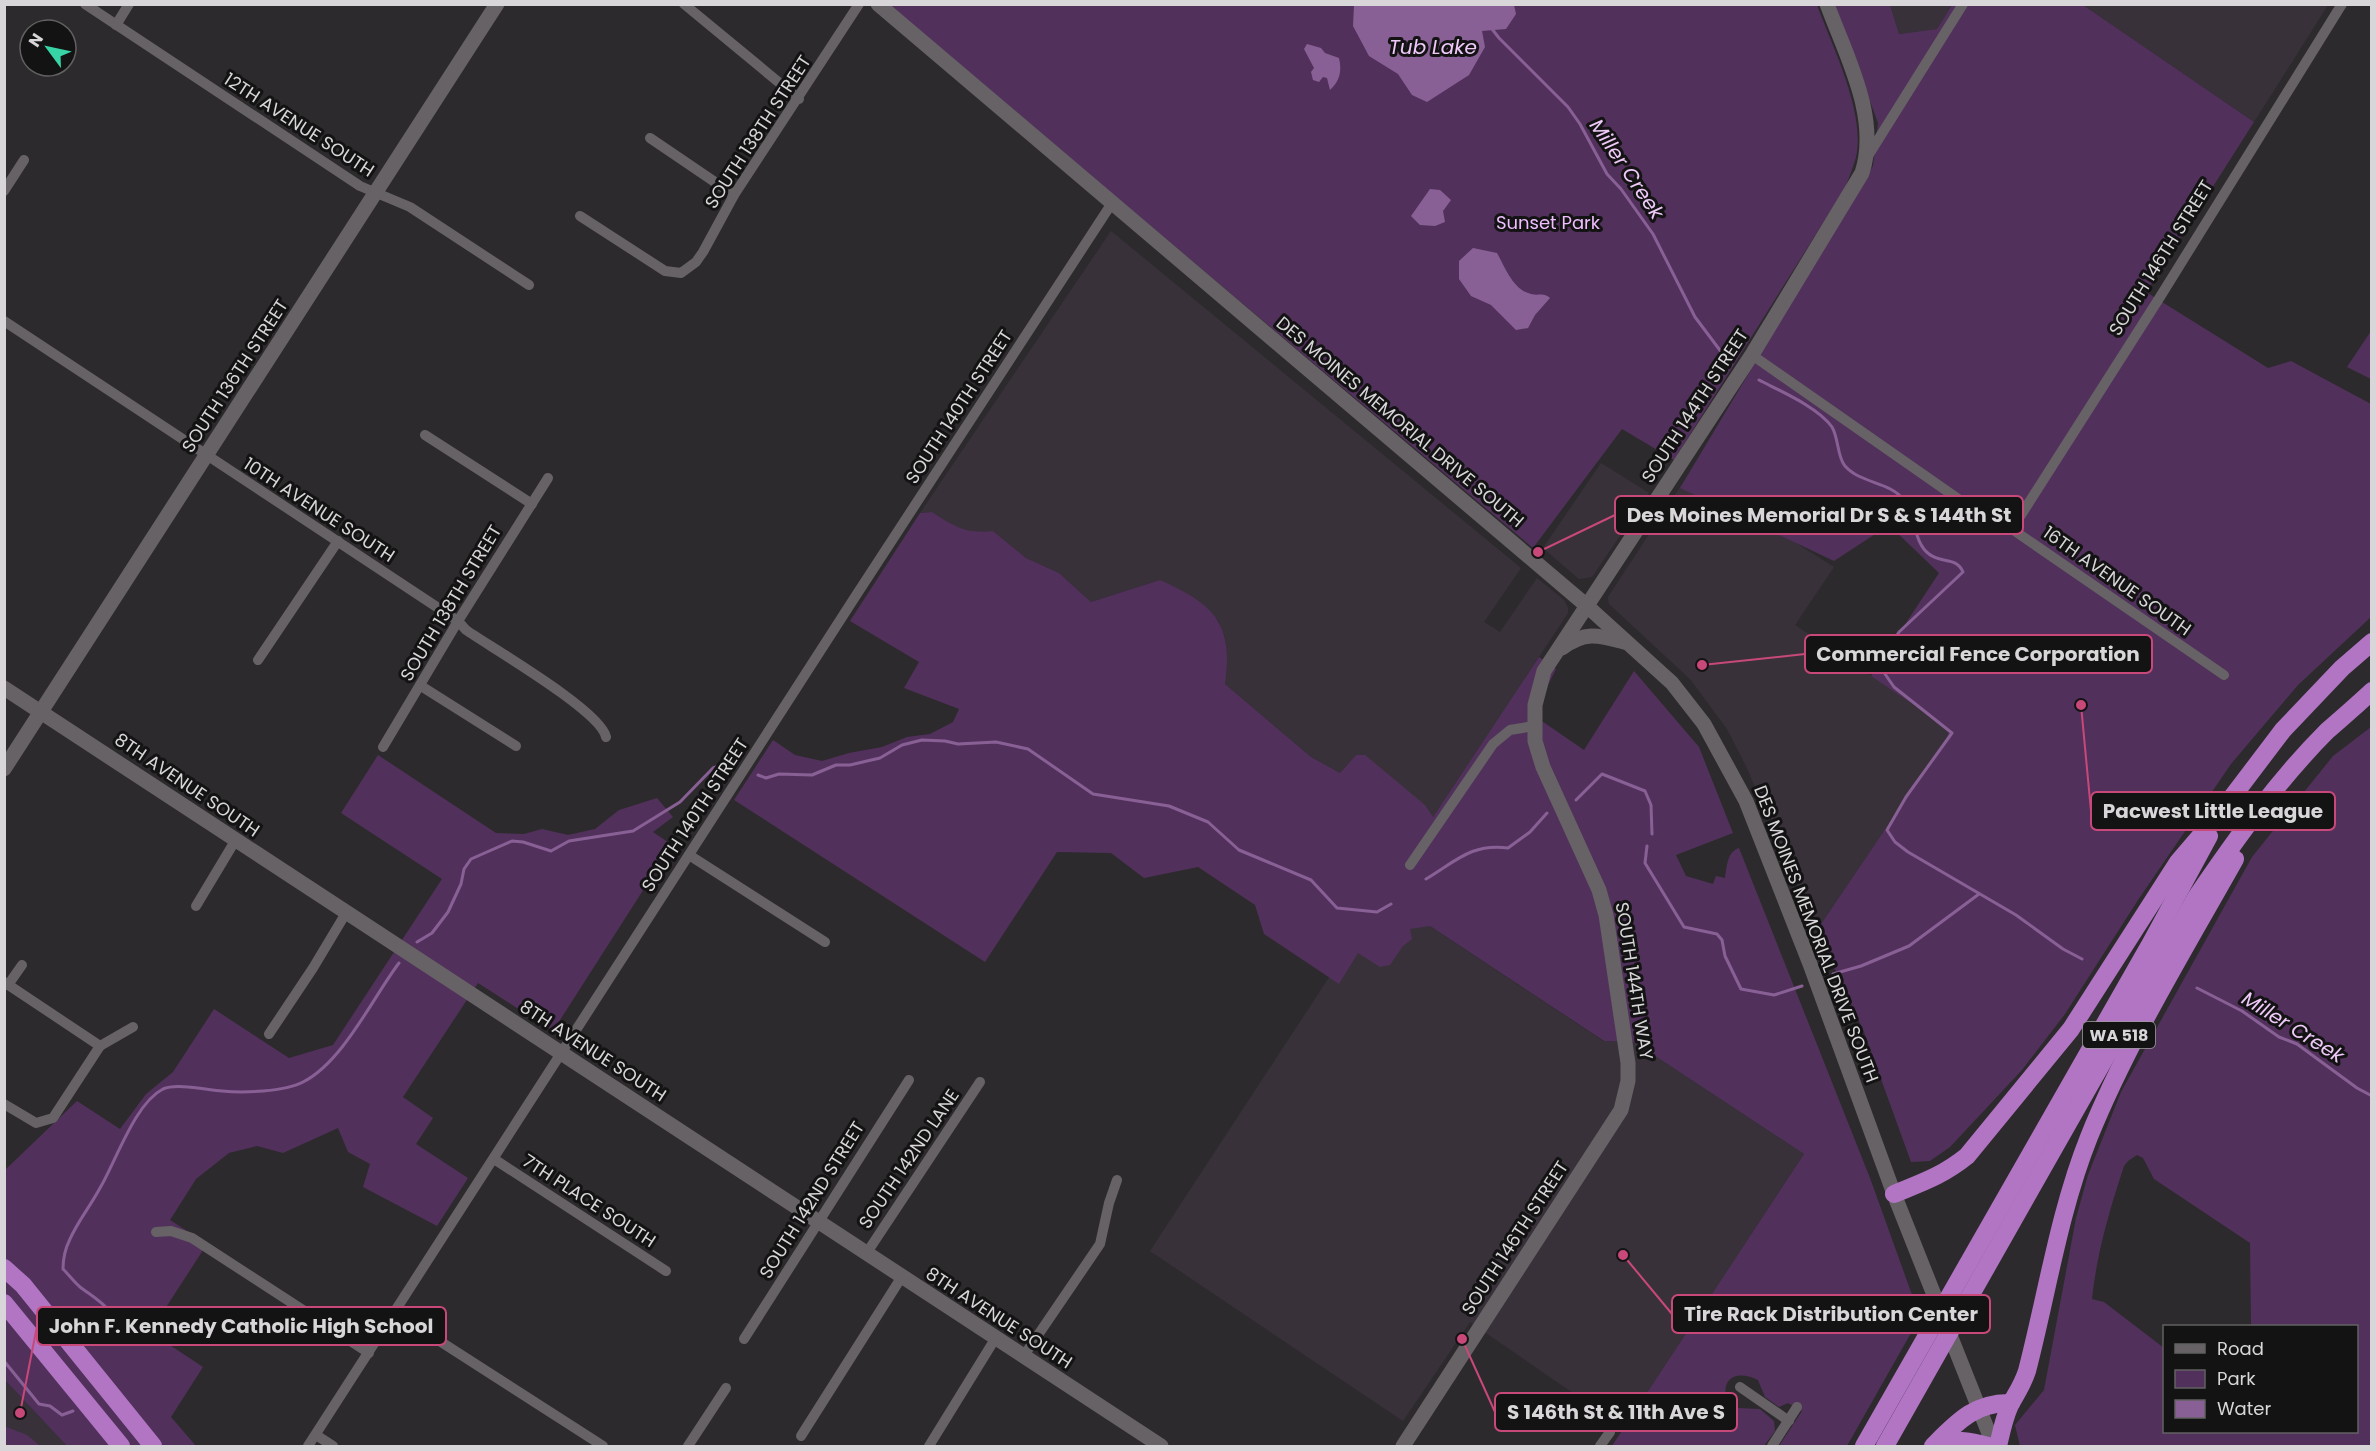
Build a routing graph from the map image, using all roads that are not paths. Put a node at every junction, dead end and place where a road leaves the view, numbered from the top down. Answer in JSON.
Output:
{"nodes":[{"id":1,"x":85,"y":4,"type":"edge"},
{"id":2,"x":129,"y":4,"type":"edge"},
{"id":3,"x":497,"y":4,"type":"edge"},
{"id":4,"x":684,"y":4,"type":"edge"},
{"id":5,"x":859,"y":4,"type":"edge"},
{"id":6,"x":878,"y":4,"type":"edge"},
{"id":7,"x":1827,"y":4,"type":"edge"},
{"id":8,"x":1963,"y":4,"type":"edge"},
{"id":9,"x":2342,"y":4,"type":"edge"},
{"id":10,"x":116,"y":25,"type":"junction"},
{"id":11,"x":799,"y":99,"type":"junction"},
{"id":12,"x":650,"y":138,"type":"dead end"},
{"id":13,"x":1866,"y":159,"type":"junction"},
{"id":14,"x":24,"y":160,"type":"dead end"},
{"id":15,"x":4,"y":191,"type":"edge"},
{"id":16,"x":376,"y":193,"type":"junction"},
{"id":17,"x":734,"y":195,"type":"junction"},
{"id":18,"x":1112,"y":203,"type":"junction"},
{"id":19,"x":580,"y":216,"type":"dead end"},
{"id":20,"x":529,"y":285,"type":"dead end"},
{"id":21,"x":4,"y":321,"type":"edge"},
{"id":22,"x":1752,"y":355,"type":"junction"},
{"id":23,"x":425,"y":435,"type":"dead end"},
{"id":24,"x":206,"y":456,"type":"junction"},
{"id":25,"x":548,"y":478,"type":"dead end"},
{"id":26,"x":532,"y":504,"type":"junction"},
{"id":27,"x":2006,"y":525,"type":"junction"},
{"id":28,"x":338,"y":541,"type":"junction"},
{"id":29,"x":1587,"y":606,"type":"junction"},
{"id":30,"x":458,"y":621,"type":"junction"},
{"id":31,"x":2372,"y":642,"type":"edge"},
{"id":32,"x":1628,"y":643,"type":"junction"},
{"id":33,"x":1557,"y":651,"type":"junction"},
{"id":34,"x":258,"y":660,"type":"dead end"},
{"id":35,"x":2224,"y":675,"type":"dead end"},
{"id":36,"x":421,"y":686,"type":"junction"},
{"id":37,"x":4,"y":688,"type":"edge"},
{"id":38,"x":2372,"y":691,"type":"edge"},
{"id":39,"x":41,"y":712,"type":"junction"},
{"id":40,"x":1534,"y":726,"type":"junction"},
{"id":41,"x":606,"y":737,"type":"dead end"},
{"id":42,"x":516,"y":746,"type":"dead end"},
{"id":43,"x":383,"y":747,"type":"dead end"},
{"id":44,"x":4,"y":769,"type":"edge"},
{"id":45,"x":2272,"y":795,"type":"junction"},
{"id":46,"x":2220,"y":813,"type":"junction"},
{"id":47,"x":235,"y":841,"type":"junction"},
{"id":48,"x":689,"y":855,"type":"junction"},
{"id":49,"x":1410,"y":865,"type":"dead end"},
{"id":50,"x":196,"y":906,"type":"dead end"},
{"id":51,"x":346,"y":913,"type":"junction"},
{"id":52,"x":825,"y":942,"type":"dead end"},
{"id":53,"x":22,"y":965,"type":"dead end"},
{"id":54,"x":6,"y":984,"type":"edge"},
{"id":55,"x":133,"y":1027,"type":"dead end"},
{"id":56,"x":268,"y":1034,"type":"dead end"},
{"id":57,"x":100,"y":1046,"type":"junction"},
{"id":58,"x":562,"y":1054,"type":"junction"},
{"id":59,"x":909,"y":1080,"type":"dead end"},
{"id":60,"x":981,"y":1082,"type":"dead end"},
{"id":61,"x":4,"y":1104,"type":"edge"},
{"id":62,"x":1621,"y":1110,"type":"joint"},
{"id":63,"x":494,"y":1159,"type":"junction"},
{"id":64,"x":1117,"y":1180,"type":"dead end"},
{"id":65,"x":1894,"y":1194,"type":"junction"},
{"id":66,"x":817,"y":1222,"type":"junction"},
{"id":67,"x":156,"y":1232,"type":"dead end"},
{"id":68,"x":866,"y":1254,"type":"junction"},
{"id":69,"x":4,"y":1268,"type":"edge"},
{"id":70,"x":666,"y":1271,"type":"dead end"},
{"id":71,"x":901,"y":1278,"type":"junction"},
{"id":72,"x":4,"y":1303,"type":"edge"},
{"id":73,"x":396,"y":1313,"type":"junction"},
{"id":74,"x":744,"y":1339,"type":"dead end"},
{"id":75,"x":995,"y":1339,"type":"junction"},
{"id":76,"x":369,"y":1353,"type":"junction"},
{"id":77,"x":1023,"y":1357,"type":"junction"},
{"id":78,"x":1740,"y":1387,"type":"dead end"},
{"id":79,"x":726,"y":1388,"type":"dead end"},
{"id":80,"x":2011,"y":1403,"type":"junction"},
{"id":81,"x":1797,"y":1407,"type":"dead end"},
{"id":82,"x":1980,"y":1407,"type":"junction"},
{"id":83,"x":1789,"y":1421,"type":"junction"},
{"id":84,"x":1610,"y":1432,"type":"dead end"},
{"id":85,"x":316,"y":1436,"type":"junction"},
{"id":86,"x":801,"y":1436,"type":"dead end"},
{"id":87,"x":121,"y":1446,"type":"edge"},
{"id":88,"x":153,"y":1446,"type":"edge"},
{"id":89,"x":308,"y":1446,"type":"edge"},
{"id":90,"x":333,"y":1446,"type":"edge"},
{"id":91,"x":603,"y":1446,"type":"edge"},
{"id":92,"x":688,"y":1446,"type":"edge"},
{"id":93,"x":928,"y":1446,"type":"edge"},
{"id":94,"x":1161,"y":1446,"type":"edge"},
{"id":95,"x":1403,"y":1446,"type":"edge"},
{"id":96,"x":1600,"y":1446,"type":"edge"},
{"id":97,"x":1772,"y":1446,"type":"edge"},
{"id":98,"x":1864,"y":1446,"type":"edge"},
{"id":99,"x":1885,"y":1446,"type":"edge"},
{"id":100,"x":1933,"y":1446,"type":"edge"},
{"id":101,"x":1941,"y":1446,"type":"edge"},
{"id":102,"x":1988,"y":1446,"type":"edge"},
{"id":103,"x":1996,"y":1446,"type":"edge"}],
"edges":[{"from":1,"to":10,"type":"street","name":"12TH AVENUE SOUTH"},
{"from":2,"to":10,"type":"street"},
{"from":3,"to":16,"type":"street","name":"SOUTH 136TH STREET"},
{"from":4,"to":11,"type":"street"},
{"from":5,"to":11,"type":"street","name":"SOUTH 138TH STREET"},
{"from":6,"to":18,"type":"street","name":"DES MOINES MEMORIAL DRIVE SOUTH"},
{"from":7,"to":13,"type":"street"},
{"from":8,"to":13,"type":"street","name":"SOUTH 144TH STREET"},
{"from":9,"to":27,"type":"street","name":"SOUTH 146TH STREET"},
{"from":10,"to":16,"type":"street","name":"12TH AVENUE SOUTH"},
{"from":11,"to":17,"type":"street","name":"SOUTH 138TH STREET"},
{"from":12,"to":17,"type":"street"},
{"from":13,"to":22,"type":"street","name":"SOUTH 144TH STREET"},
{"from":14,"to":15,"type":"street"},
{"from":16,"to":20,"type":"street","name":"12TH AVENUE SOUTH"},
{"from":16,"to":24,"type":"street","name":"SOUTH 136TH STREET"},
{"from":17,"to":19,"type":"street","name":"SOUTH 138TH STREET"},
{"from":18,"to":29,"type":"street","name":"DES MOINES MEMORIAL DRIVE SOUTH"},
{"from":18,"to":48,"type":"street","name":"SOUTH 140TH STREET"},
{"from":21,"to":24,"type":"street","name":"10TH AVENUE SOUTH"},
{"from":22,"to":27,"type":"street","name":"16TH AVENUE SOUTH"},
{"from":22,"to":29,"type":"street","name":"SOUTH 144TH STREET"},
{"from":23,"to":26,"type":"street"},
{"from":24,"to":28,"type":"street","name":"10TH AVENUE SOUTH"},
{"from":24,"to":39,"type":"street","name":"SOUTH 136TH STREET"},
{"from":25,"to":26,"type":"street","name":"SOUTH 138TH STREET"},
{"from":26,"to":30,"type":"street","name":"SOUTH 138TH STREET"},
{"from":27,"to":35,"type":"street","name":"16TH AVENUE SOUTH"},
{"from":28,"to":30,"type":"street","name":"10TH AVENUE SOUTH"},
{"from":28,"to":34,"type":"street"},
{"from":29,"to":32,"type":"street","name":"DES MOINES MEMORIAL DRIVE SOUTH"},
{"from":29,"to":33,"type":"street","name":"SOUTH 144TH STREET"},
{"from":30,"to":36,"type":"street","name":"SOUTH 138TH STREET"},
{"from":30,"to":41,"type":"street","name":"10TH AVENUE SOUTH"},
{"from":31,"to":46,"type":"highway","number":"WA 518"},
{"from":32,"to":33,"type":"street"},
{"from":32,"to":65,"type":"street","name":"DES MOINES MEMORIAL DRIVE SOUTH"},
{"from":33,"to":40,"type":"street","name":"SOUTH 144TH STREET"},
{"from":36,"to":42,"type":"street"},
{"from":36,"to":43,"type":"street","name":"SOUTH 138TH STREET"},
{"from":37,"to":39,"type":"street","name":"8TH AVENUE SOUTH"},
{"from":38,"to":45,"type":"highway","number":"WA 518"},
{"from":39,"to":44,"type":"street","name":"SOUTH 136TH STREET"},
{"from":39,"to":47,"type":"street","name":"8TH AVENUE SOUTH"},
{"from":40,"to":49,"type":"street"},
{"from":40,"to":62,"type":"street","name":"SOUTH 144TH WAY"},
{"from":45,"to":80,"type":"highway"},
{"from":45,"to":99,"type":"highway","number":"WA 518"},
{"from":46,"to":65,"type":"highway"},
{"from":46,"to":98,"type":"highway","number":"WA 518"},
{"from":47,"to":50,"type":"street"},
{"from":47,"to":51,"type":"street","name":"8TH AVENUE SOUTH"},
{"from":48,"to":52,"type":"street"},
{"from":48,"to":58,"type":"street","name":"SOUTH 140TH STREET"},
{"from":51,"to":56,"type":"street"},
{"from":51,"to":58,"type":"street","name":"8TH AVENUE SOUTH"},
{"from":53,"to":54,"type":"street"},
{"from":54,"to":57,"type":"street"},
{"from":55,"to":57,"type":"street"},
{"from":57,"to":61,"type":"street"},
{"from":58,"to":63,"type":"street","name":"SOUTH 140TH STREET"},
{"from":58,"to":66,"type":"street","name":"8TH AVENUE SOUTH"},
{"from":59,"to":66,"type":"street","name":"SOUTH 142ND STREET"},
{"from":60,"to":68,"type":"street","name":"SOUTH 142ND LANE"},
{"from":62,"to":95,"type":"street","name":"SOUTH 146TH STREET"},
{"from":63,"to":70,"type":"street","name":"7TH PLACE SOUTH"},
{"from":63,"to":73,"type":"street","name":"SOUTH 140TH STREET"},
{"from":64,"to":77,"type":"street"},
{"from":65,"to":82,"type":"street","name":"DES MOINES MEMORIAL DRIVE SOUTH"},
{"from":66,"to":68,"type":"street","name":"8TH AVENUE SOUTH"},
{"from":66,"to":74,"type":"street","name":"SOUTH 142ND STREET"},
{"from":67,"to":76,"type":"street"},
{"from":68,"to":71,"type":"street","name":"8TH AVENUE SOUTH"},
{"from":69,"to":88,"type":"highway"},
{"from":71,"to":75,"type":"street","name":"8TH AVENUE SOUTH"},
{"from":71,"to":86,"type":"street"},
{"from":72,"to":87,"type":"highway"},
{"from":73,"to":76,"type":"street","name":"SOUTH 140TH STREET"},
{"from":73,"to":91,"type":"street"},
{"from":75,"to":77,"type":"street","name":"8TH AVENUE SOUTH"},
{"from":75,"to":93,"type":"street"},
{"from":76,"to":85,"type":"street","name":"SOUTH 140TH STREET"},
{"from":77,"to":94,"type":"street","name":"8TH AVENUE SOUTH"},
{"from":78,"to":83,"type":"street"},
{"from":79,"to":92,"type":"street"},
{"from":80,"to":82,"type":"highway"},
{"from":80,"to":103,"type":"highway"},
{"from":81,"to":83,"type":"street"},
{"from":82,"to":100,"type":"highway"},
{"from":82,"to":103,"type":"street","name":"DES MOINES MEMORIAL DRIVE SOUTH"},
{"from":83,"to":97,"type":"street"},
{"from":84,"to":96,"type":"street"},
{"from":85,"to":89,"type":"street","name":"SOUTH 140TH STREET"},
{"from":85,"to":90,"type":"street"},
{"from":101,"to":102,"type":"highway"}]}
